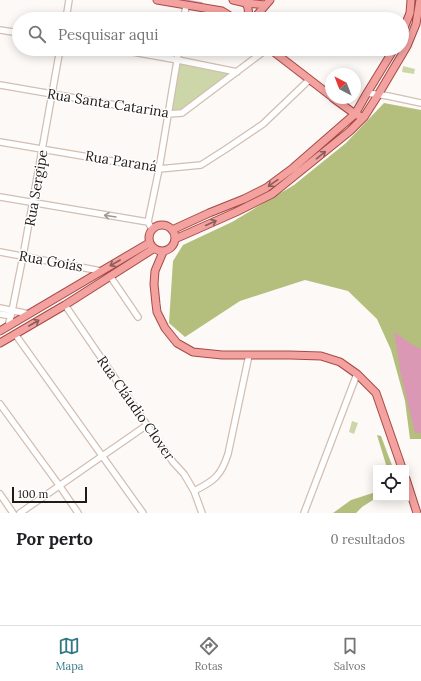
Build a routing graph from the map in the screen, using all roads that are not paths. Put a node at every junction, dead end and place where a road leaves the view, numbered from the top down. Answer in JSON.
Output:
{"nodes":[{"id":1,"x":69,"y":0,"type":"edge"},
{"id":2,"x":157,"y":0,"type":"edge"},
{"id":3,"x":233,"y":0,"type":"edge"},
{"id":4,"x":411,"y":0,"type":"edge"},
{"id":5,"x":420,"y":0,"type":"edge"},
{"id":6,"x":267,"y":2,"type":"edge"},
{"id":7,"x":246,"y":3,"type":"junction"},
{"id":8,"x":186,"y":5,"type":"junction"},
{"id":9,"x":67,"y":12,"type":"edge"},
{"id":10,"x":185,"y":12,"type":"edge"},
{"id":11,"x":224,"y":12,"type":"edge"},
{"id":12,"x":249,"y":12,"type":"edge"},
{"id":13,"x":260,"y":12,"type":"edge"},
{"id":14,"x":409,"y":16,"type":"edge"},
{"id":15,"x":0,"y":30,"type":"edge"},
{"id":16,"x":12,"y":32,"type":"edge"},
{"id":17,"x":409,"y":41,"type":"edge"},
{"id":18,"x":59,"y":56,"type":"edge"},
{"id":19,"x":155,"y":56,"type":"edge"},
{"id":20,"x":178,"y":56,"type":"edge"},
{"id":21,"x":259,"y":56,"type":"edge"},
{"id":22,"x":277,"y":56,"type":"edge"},
{"id":23,"x":390,"y":56,"type":"edge"},
{"id":24,"x":401,"y":56,"type":"edge"},
{"id":25,"x":178,"y":60,"type":"junction"},
{"id":26,"x":237,"y":72,"type":"junction"},
{"id":27,"x":309,"y":80,"type":"junction"},
{"id":28,"x":0,"y":85,"type":"edge"},
{"id":29,"x":325,"y":92,"type":"edge"},
{"id":30,"x":367,"y":93,"type":"junction"},
{"id":31,"x":53,"y":94,"type":"junction"},
{"id":32,"x":378,"y":95,"type":"junction"},
{"id":33,"x":341,"y":104,"type":"edge"},
{"id":34,"x":421,"y":104,"type":"edge"},
{"id":35,"x":168,"y":114,"type":"junction"},
{"id":36,"x":355,"y":114,"type":"junction"},
{"id":37,"x":364,"y":117,"type":"junction"},
{"id":38,"x":0,"y":142,"type":"edge"},
{"id":39,"x":43,"y":149,"type":"junction"},
{"id":40,"x":159,"y":169,"type":"junction"},
{"id":41,"x":0,"y":197,"type":"edge"},
{"id":42,"x":33,"y":203,"type":"junction"},
{"id":43,"x":148,"y":222,"type":"junction"},
{"id":44,"x":152,"y":229,"type":"junction"},
{"id":45,"x":172,"y":230,"type":"junction"},
{"id":46,"x":175,"y":239,"type":"junction"},
{"id":47,"x":151,"y":246,"type":"junction"},
{"id":48,"x":0,"y":252,"type":"edge"},
{"id":49,"x":163,"y":252,"type":"junction"},
{"id":50,"x":23,"y":256,"type":"junction"},
{"id":51,"x":101,"y":271,"type":"junction"},
{"id":52,"x":110,"y":276,"type":"junction"},
{"id":53,"x":65,"y":305,"type":"junction"},
{"id":54,"x":0,"y":308,"type":"edge"},
{"id":55,"x":0,"y":314,"type":"edge"},
{"id":56,"x":12,"y":314,"type":"junction"},
{"id":57,"x":29,"y":314,"type":"junction"},
{"id":58,"x":138,"y":317,"type":"dead end"},
{"id":59,"x":8,"y":326,"type":"junction"},
{"id":60,"x":0,"y":331,"type":"edge"},
{"id":61,"x":15,"y":334,"type":"junction"},
{"id":62,"x":0,"y":343,"type":"edge"},
{"id":63,"x":249,"y":355,"type":"junction"},
{"id":64,"x":357,"y":374,"type":"junction"},
{"id":65,"x":0,"y":404,"type":"edge"},
{"id":66,"x":147,"y":425,"type":"junction"},
{"id":67,"x":102,"y":456,"type":"junction"},
{"id":68,"x":401,"y":465,"type":"edge"},
{"id":69,"x":59,"y":485,"type":"junction"},
{"id":70,"x":409,"y":488,"type":"edge"},
{"id":71,"x":194,"y":490,"type":"junction"},
{"id":72,"x":0,"y":494,"type":"edge"},
{"id":73,"x":13,"y":513,"type":"edge"},
{"id":74,"x":20,"y":513,"type":"edge"},
{"id":75,"x":78,"y":513,"type":"edge"},
{"id":76,"x":142,"y":513,"type":"edge"},
{"id":77,"x":202,"y":513,"type":"edge"},
{"id":78,"x":304,"y":513,"type":"edge"},
{"id":79,"x":417,"y":513,"type":"edge"}],
"edges":[{"from":1,"to":9,"type":"street"},
{"from":2,"to":8,"type":"main road"},
{"from":3,"to":7,"type":"main road"},
{"from":4,"to":14,"type":"main road"},
{"from":5,"to":17,"type":"main road"},
{"from":6,"to":7,"type":"main road"},
{"from":6,"to":13,"type":"main road"},
{"from":7,"to":12,"type":"main road"},
{"from":8,"to":10,"type":"street"},
{"from":8,"to":11,"type":"main road"},
{"from":15,"to":16,"type":"street"},
{"from":18,"to":31,"type":"street","name":"Rua Sergipe"},
{"from":19,"to":25,"type":"street"},
{"from":20,"to":25,"type":"street"},
{"from":21,"to":26,"type":"street","name":"Rua Santa Catarina"},
{"from":22,"to":27,"type":"main road"},
{"from":23,"to":30,"type":"main road"},
{"from":24,"to":32,"type":"main road"},
{"from":25,"to":26,"type":"street"},
{"from":25,"to":35,"type":"street"},
{"from":26,"to":35,"type":"street","name":"Rua Santa Catarina"},
{"from":27,"to":29,"type":"main road"},
{"from":27,"to":40,"type":"street","name":"Rua Paraná"},
{"from":28,"to":31,"type":"street","name":"Rua Santa Catarina"},
{"from":30,"to":32,"type":"street"},
{"from":30,"to":36,"type":"main road"},
{"from":31,"to":35,"type":"street","name":"Rua Santa Catarina"},
{"from":31,"to":39,"type":"street","name":"Rua Sergipe"},
{"from":32,"to":34,"type":"street"},
{"from":32,"to":37,"type":"main road"},
{"from":33,"to":36,"type":"main road"},
{"from":35,"to":40,"type":"street"},
{"from":36,"to":37,"type":"main road"},
{"from":36,"to":45,"type":"main road","one_way":true},
{"from":46,"to":37,"type":"main road","one_way":true},
{"from":38,"to":39,"type":"street","name":"Rua Paraná"},
{"from":39,"to":40,"type":"street","name":"Rua Paraná"},
{"from":39,"to":42,"type":"street","name":"Rua Sergipe"},
{"from":40,"to":43,"type":"street"},
{"from":41,"to":42,"type":"street"},
{"from":43,"to":42,"type":"street","one_way":true},
{"from":42,"to":50,"type":"street","name":"Rua Sergipe"},
{"from":43,"to":44,"type":"street"},
{"from":44,"to":45,"type":"main road"},
{"from":44,"to":47,"type":"main road"},
{"from":45,"to":46,"type":"main road"},
{"from":46,"to":49,"type":"main road"},
{"from":47,"to":49,"type":"main road"},
{"from":47,"to":51,"type":"main road","one_way":true},
{"from":47,"to":52,"type":"main road"},
{"from":48,"to":50,"type":"street","name":"Rua Goiás"},
{"from":49,"to":63,"type":"main road"},
{"from":50,"to":51,"type":"street","name":"Rua Goiás"},
{"from":50,"to":56,"type":"street","name":"Rua Sergipe"},
{"from":51,"to":57,"type":"main road"},
{"from":52,"to":53,"type":"main road"},
{"from":52,"to":58,"type":"street"},
{"from":61,"to":53,"type":"main road","one_way":true},
{"from":53,"to":66,"type":"street","name":"Rua Cláudio Clover"},
{"from":54,"to":56,"type":"street"},
{"from":55,"to":56,"type":"street"},
{"from":56,"to":57,"type":"street"},
{"from":56,"to":59,"type":"street","name":"Rua Sergipe"},
{"from":57,"to":59,"type":"main road"},
{"from":59,"to":60,"type":"main road"},
{"from":61,"to":62,"type":"main road"},
{"from":61,"to":67,"type":"street"},
{"from":63,"to":64,"type":"main road"},
{"from":63,"to":71,"type":"street"},
{"from":64,"to":68,"type":"main road"},
{"from":64,"to":78,"type":"street"},
{"from":65,"to":69,"type":"street"},
{"from":66,"to":67,"type":"street"},
{"from":66,"to":71,"type":"street","name":"Rua Cláudio Clover"},
{"from":67,"to":69,"type":"street"},
{"from":67,"to":76,"type":"street"},
{"from":69,"to":74,"type":"street"},
{"from":69,"to":75,"type":"street"},
{"from":70,"to":79,"type":"main road"},
{"from":71,"to":77,"type":"street","name":"Rua Cláudio Clover"},
{"from":72,"to":73,"type":"street"}]}
